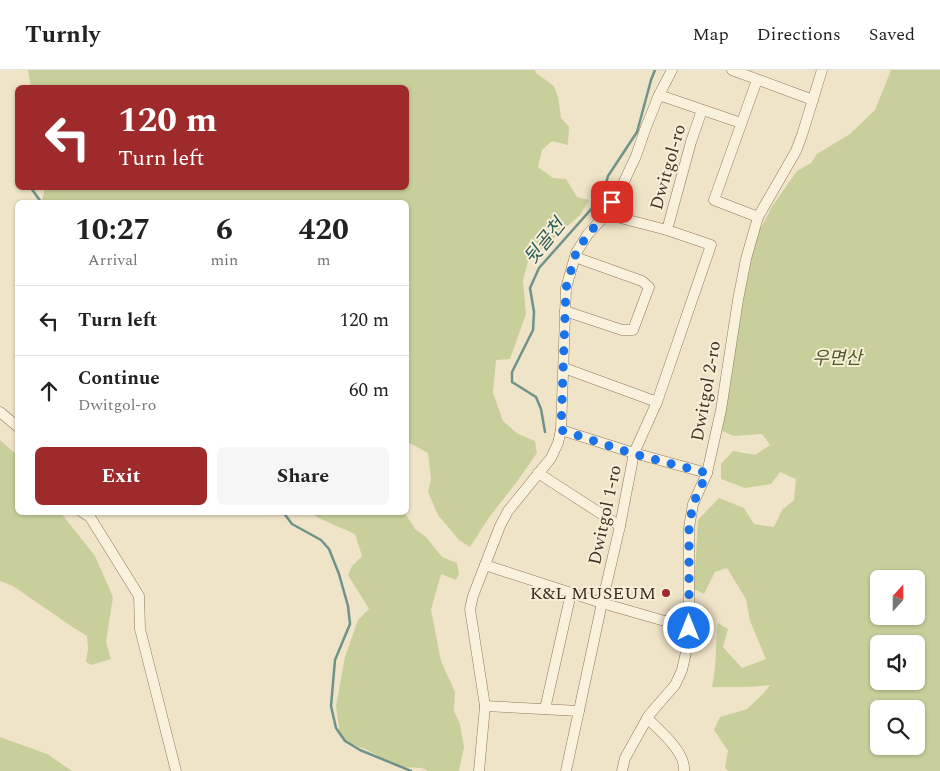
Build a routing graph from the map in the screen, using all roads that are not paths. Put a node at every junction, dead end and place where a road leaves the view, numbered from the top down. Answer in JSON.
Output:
{"nodes":[{"id":1,"x":672,"y":70,"type":"edge"},
{"id":2,"x":732,"y":70,"type":"edge"},
{"id":3,"x":822,"y":70,"type":"edge"},
{"id":4,"x":757,"y":80,"type":"junction"},
{"id":5,"x":659,"y":95,"type":"junction"},
{"id":6,"x":813,"y":100,"type":"junction"},
{"id":7,"x":702,"y":110,"type":"junction"},
{"id":8,"x":741,"y":123,"type":"junction"},
{"id":9,"x":605,"y":214,"type":"junction"},
{"id":10,"x":758,"y":218,"type":"junction"},
{"id":11,"x":667,"y":230,"type":"junction"},
{"id":12,"x":575,"y":257,"type":"junction"},
{"id":13,"x":565,"y":311,"type":"junction"},
{"id":14,"x":564,"y":368,"type":"junction"},
{"id":15,"x":657,"y":402,"type":"junction"},
{"id":16,"x":0,"y":412,"type":"edge"},
{"id":17,"x":15,"y":424,"type":"edge"},
{"id":18,"x":561,"y":430,"type":"junction"},
{"id":19,"x":634,"y":454,"type":"junction"},
{"id":20,"x":538,"y":473,"type":"junction"},
{"id":21,"x":707,"y":473,"type":"junction"},
{"id":22,"x":87,"y":515,"type":"edge"},
{"id":23,"x":620,"y":526,"type":"junction"},
{"id":24,"x":485,"y":565,"type":"junction"},
{"id":25,"x":571,"y":593,"type":"junction"},
{"id":26,"x":602,"y":604,"type":"junction"},
{"id":27,"x":689,"y":628,"type":"junction"},
{"id":28,"x":484,"y":706,"type":"junction"},
{"id":29,"x":545,"y":709,"type":"junction"},
{"id":30,"x":579,"y":711,"type":"junction"},
{"id":31,"x":647,"y":718,"type":"junction"},
{"id":32,"x":176,"y":771,"type":"edge"},
{"id":33,"x":479,"y":771,"type":"edge"},
{"id":34,"x":566,"y":771,"type":"edge"},
{"id":35,"x":622,"y":771,"type":"edge"},
{"id":36,"x":684,"y":771,"type":"edge"}],
"edges":[{"from":1,"to":5,"type":"street","name":"Dwitgol-ro"},
{"from":2,"to":4,"type":"street"},
{"from":3,"to":6,"type":"street","name":"Dwitgol 2-ro"},
{"from":4,"to":6,"type":"street"},
{"from":4,"to":8,"type":"street"},
{"from":5,"to":7,"type":"street","name":"Dwitgol-ro"},
{"from":5,"to":9,"type":"street","name":"Dwitgol-ro"},
{"from":6,"to":10,"type":"street","name":"Dwitgol 2-ro"},
{"from":7,"to":8,"type":"street","name":"Dwitgol-ro"},
{"from":7,"to":11,"type":"street","name":"Dwitgol-ro"},
{"from":8,"to":10,"type":"street"},
{"from":9,"to":11,"type":"street","name":"Dwitgol-ro"},
{"from":9,"to":12,"type":"street","name":"Dwitgol-ro"},
{"from":10,"to":21,"type":"street","name":"Dwitgol 2-ro"},
{"from":11,"to":15,"type":"street","name":"Dwitgol 1-ro"},
{"from":12,"to":13,"type":"street","name":"Dwitgol-ro"},
{"from":12,"to":13,"type":"street"},
{"from":13,"to":14,"type":"street","name":"Dwitgol-ro"},
{"from":14,"to":15,"type":"street"},
{"from":14,"to":18,"type":"street","name":"Dwitgol-ro"},
{"from":15,"to":19,"type":"street","name":"Dwitgol 1-ro"},
{"from":16,"to":17,"type":"street"},
{"from":18,"to":19,"type":"street"},
{"from":18,"to":20,"type":"street","name":"Dwitgol-ro"},
{"from":19,"to":21,"type":"street"},
{"from":19,"to":23,"type":"street","name":"Dwitgol 1-ro"},
{"from":20,"to":23,"type":"street"},
{"from":20,"to":24,"type":"street","name":"Dwitgol-ro"},
{"from":21,"to":27,"type":"street","name":"Dwitgol 2-ro"},
{"from":22,"to":32,"type":"street"},
{"from":23,"to":26,"type":"street","name":"Dwitgol 1-ro"},
{"from":24,"to":25,"type":"street"},
{"from":24,"to":28,"type":"street","name":"Dwitgol-ro"},
{"from":25,"to":26,"type":"street"},
{"from":25,"to":29,"type":"street"},
{"from":26,"to":27,"type":"street"},
{"from":26,"to":30,"type":"street","name":"Dwitgol 1-ro"},
{"from":27,"to":31,"type":"street","name":"Dwitgol 2-ro"},
{"from":28,"to":29,"type":"street"},
{"from":28,"to":33,"type":"street","name":"Dwitgol-ro"},
{"from":29,"to":30,"type":"street"},
{"from":30,"to":34,"type":"street","name":"Dwitgol 1-ro"},
{"from":31,"to":35,"type":"street","name":"Dwitgol 2-ro"},
{"from":31,"to":36,"type":"street"}]}
